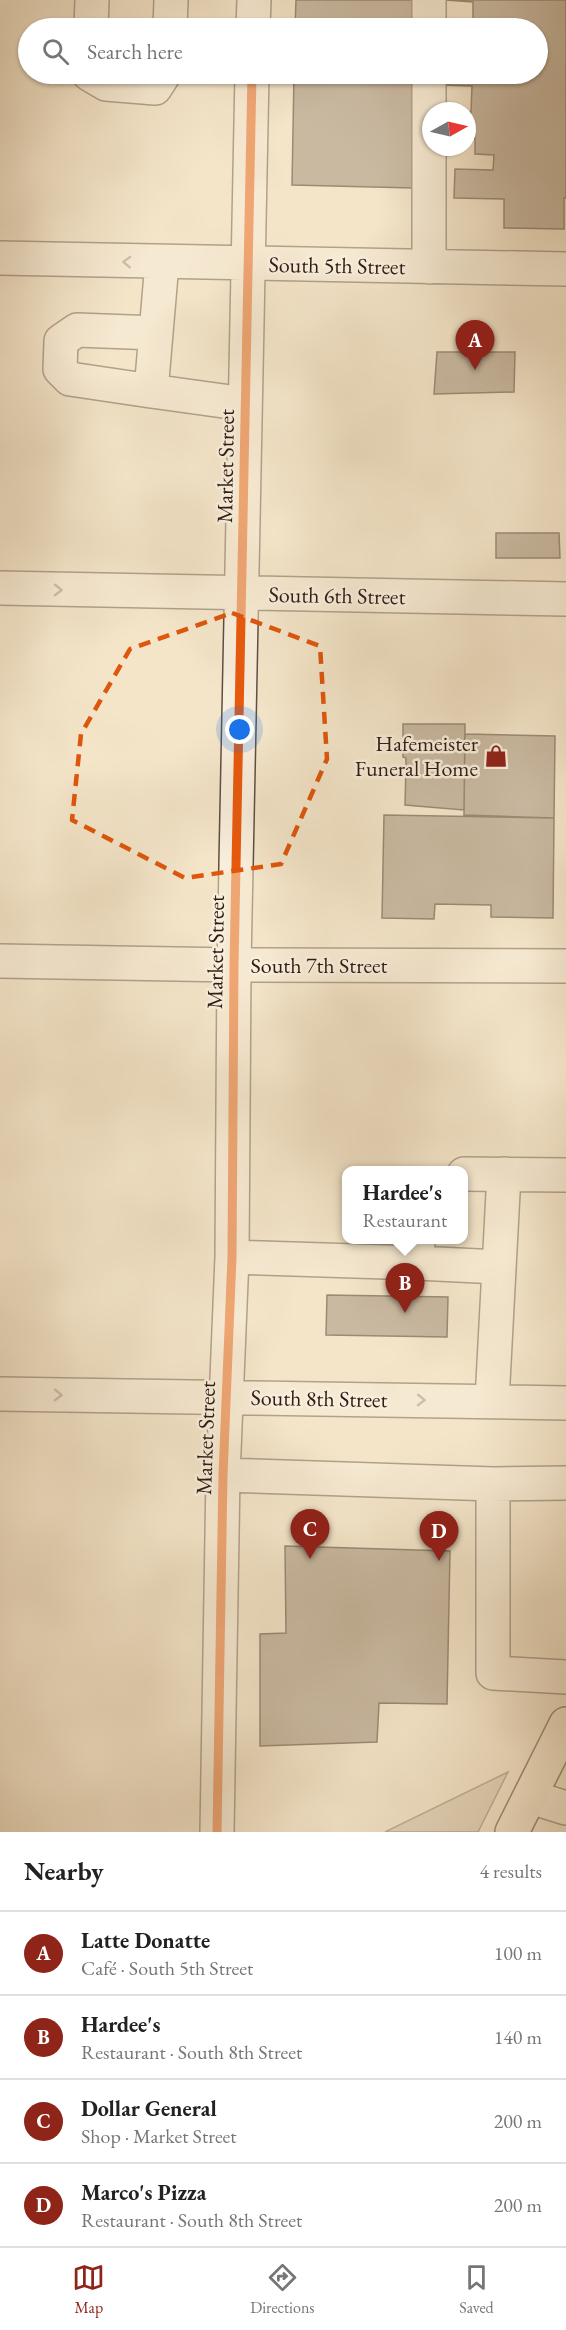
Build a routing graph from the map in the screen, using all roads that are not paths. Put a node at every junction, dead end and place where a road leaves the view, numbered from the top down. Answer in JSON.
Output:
{"nodes":[{"id":1,"x":92,"y":0,"type":"edge"},
{"id":2,"x":171,"y":0,"type":"edge"},
{"id":3,"x":254,"y":0,"type":"edge"},
{"id":4,"x":429,"y":0,"type":"edge"},
{"id":5,"x":91,"y":18,"type":"edge"},
{"id":6,"x":170,"y":18,"type":"edge"},
{"id":7,"x":253,"y":18,"type":"edge"},
{"id":8,"x":429,"y":18,"type":"edge"},
{"id":9,"x":106,"y":84,"type":"edge"},
{"id":10,"x":158,"y":84,"type":"edge"},
{"id":11,"x":252,"y":84,"type":"edge"},
{"id":12,"x":429,"y":84,"type":"edge"},
{"id":13,"x":0,"y":258,"type":"edge"},
{"id":14,"x":162,"y":263,"type":"junction"},
{"id":15,"x":249,"y":264,"type":"junction"},
{"id":16,"x":429,"y":267,"type":"junction"},
{"id":17,"x":566,"y":269,"type":"edge"},
{"id":18,"x":156,"y":333,"type":"junction"},
{"id":19,"x":151,"y":391,"type":"junction"},
{"id":20,"x":245,"y":404,"type":"junction"},
{"id":21,"x":0,"y":588,"type":"edge"},
{"id":22,"x":242,"y":594,"type":"junction"},
{"id":23,"x":566,"y":599,"type":"edge"},
{"id":24,"x":0,"y":961,"type":"edge"},
{"id":25,"x":234,"y":965,"type":"junction"},
{"id":26,"x":566,"y":966,"type":"edge"},
{"id":27,"x":468,"y":1174,"type":"edge"},
{"id":28,"x":504,"y":1174,"type":"junction"},
{"id":29,"x":566,"y":1175,"type":"edge"},
{"id":30,"x":418,"y":1251,"type":"edge"},
{"id":31,"x":232,"y":1257,"type":"junction"},
{"id":32,"x":499,"y":1267,"type":"junction"},
{"id":33,"x":0,"y":1394,"type":"edge"},
{"id":34,"x":225,"y":1396,"type":"junction"},
{"id":35,"x":492,"y":1401,"type":"junction"},
{"id":36,"x":566,"y":1403,"type":"edge"},
{"id":37,"x":223,"y":1475,"type":"junction"},
{"id":38,"x":566,"y":1483,"type":"edge"},
{"id":39,"x":493,"y":1484,"type":"junction"},
{"id":40,"x":566,"y":1677,"type":"edge"},
{"id":41,"x":566,"y":1724,"type":"edge"},
{"id":42,"x":531,"y":1797,"type":"junction"},
{"id":43,"x":566,"y":1808,"type":"edge"},
{"id":44,"x":217,"y":1832,"type":"edge"},
{"id":45,"x":512,"y":1832,"type":"edge"}],
"edges":[{"from":1,"to":5,"type":"street"},
{"from":2,"to":6,"type":"street"},
{"from":3,"to":7,"type":"street"},
{"from":4,"to":8,"type":"street"},
{"from":9,"to":10,"type":"street"},
{"from":11,"to":15,"type":"street","name":"Market Street"},
{"from":12,"to":16,"type":"street"},
{"from":14,"to":13,"type":"street","name":"South 5th Street","one_way":true},
{"from":14,"to":15,"type":"street","name":"South 5th Street"},
{"from":14,"to":18,"type":"street"},
{"from":15,"to":16,"type":"street","name":"South 5th Street"},
{"from":15,"to":20,"type":"street","name":"Market Street"},
{"from":16,"to":17,"type":"street","name":"South 5th Street"},
{"from":18,"to":19,"type":"street"},
{"from":18,"to":19,"type":"street"},
{"from":19,"to":20,"type":"street"},
{"from":20,"to":22,"type":"street","name":"Market Street"},
{"from":21,"to":22,"type":"street","name":"South 6th Street","one_way":true},
{"from":22,"to":23,"type":"street","name":"South 6th Street"},
{"from":22,"to":25,"type":"street","name":"Market Street"},
{"from":24,"to":25,"type":"street","name":"South 7th Street"},
{"from":25,"to":26,"type":"street","name":"South 7th Street"},
{"from":25,"to":31,"type":"street","name":"Market Street"},
{"from":27,"to":28,"type":"street"},
{"from":28,"to":29,"type":"street"},
{"from":28,"to":32,"type":"street"},
{"from":30,"to":31,"type":"street"},
{"from":30,"to":32,"type":"street"},
{"from":31,"to":34,"type":"street","name":"Market Street"},
{"from":32,"to":35,"type":"street"},
{"from":33,"to":34,"type":"street","name":"South 8th Street","one_way":true},
{"from":34,"to":35,"type":"street","name":"South 8th Street","one_way":true},
{"from":34,"to":37,"type":"street","name":"Market Street"},
{"from":35,"to":36,"type":"street","name":"South 8th Street"},
{"from":37,"to":39,"type":"street"},
{"from":37,"to":44,"type":"street","name":"Market Street"},
{"from":38,"to":39,"type":"street"},
{"from":39,"to":40,"type":"street"},
{"from":41,"to":42,"type":"main road"},
{"from":42,"to":43,"type":"street"},
{"from":42,"to":45,"type":"main road"}]}
